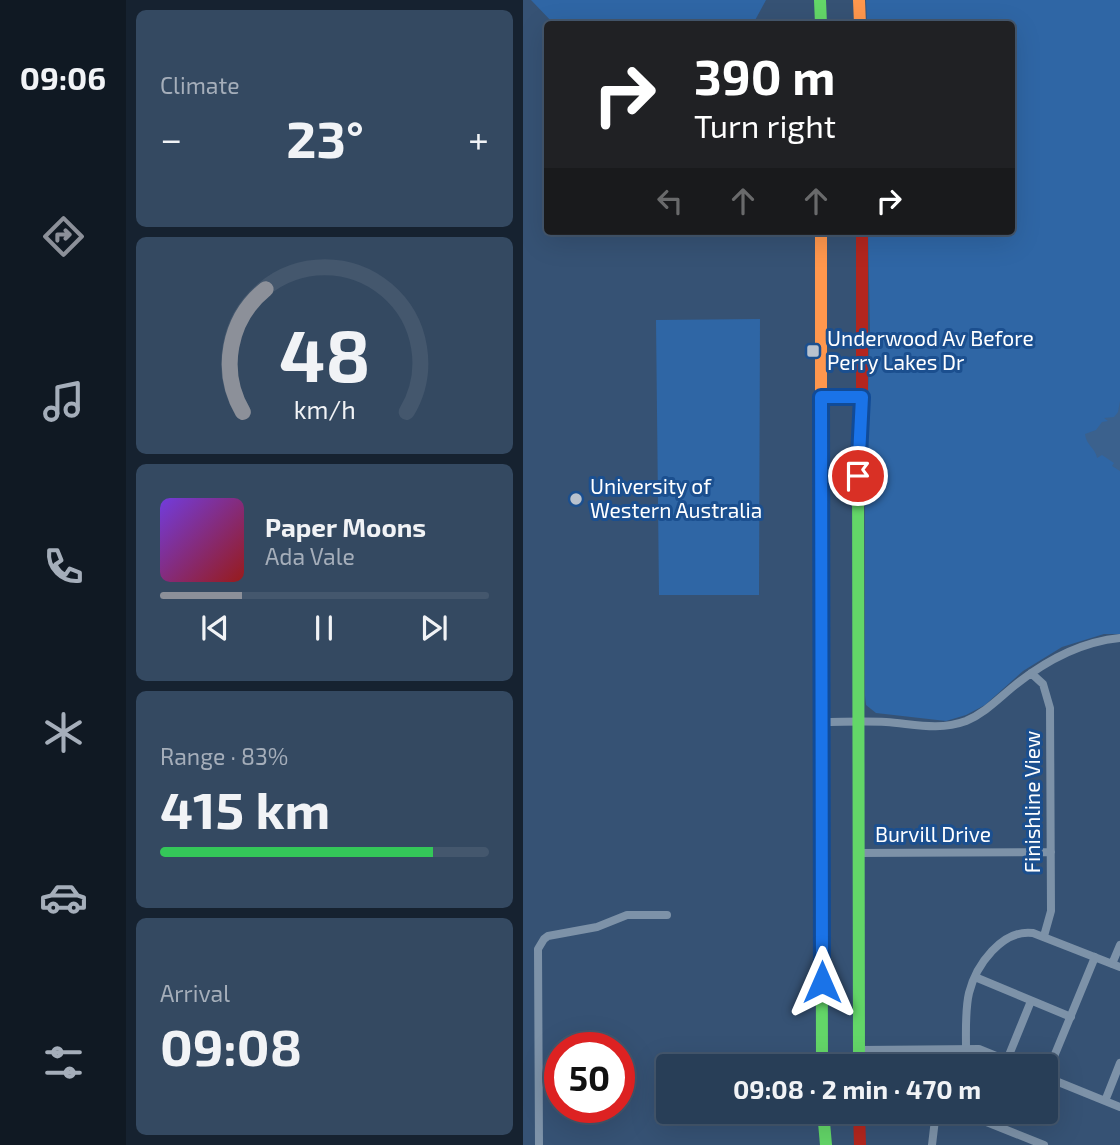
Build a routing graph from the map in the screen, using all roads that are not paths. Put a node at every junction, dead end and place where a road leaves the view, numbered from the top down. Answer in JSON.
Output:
{"nodes":[{"id":1,"x":821,"y":0,"type":"edge"},
{"id":2,"x":859,"y":0,"type":"edge"},
{"id":3,"x":821,"y":21,"type":"edge"},
{"id":4,"x":860,"y":21,"type":"edge"},
{"id":5,"x":821,"y":235,"type":"edge"},
{"id":6,"x":862,"y":235,"type":"edge"},
{"id":7,"x":821,"y":397,"type":"junction"},
{"id":8,"x":862,"y":397,"type":"junction"},
{"id":9,"x":1120,"y":638,"type":"edge"},
{"id":10,"x":1031,"y":673,"type":"junction"},
{"id":11,"x":821,"y":722,"type":"junction"},
{"id":12,"x":858,"y":722,"type":"junction"},
{"id":13,"x":1051,"y":852,"type":"junction"},
{"id":14,"x":858,"y":853,"type":"junction"},
{"id":15,"x":667,"y":915,"type":"dead end"},
{"id":16,"x":1044,"y":936,"type":"junction"},
{"id":17,"x":1120,"y":944,"type":"edge"},
{"id":18,"x":1095,"y":957,"type":"junction"},
{"id":19,"x":1116,"y":966,"type":"edge"},
{"id":20,"x":975,"y":977,"type":"junction"},
{"id":21,"x":1031,"y":1002,"type":"junction"},
{"id":22,"x":1071,"y":1017,"type":"junction"},
{"id":23,"x":966,"y":1048,"type":"junction"},
{"id":24,"x":858,"y":1050,"type":"junction"},
{"id":25,"x":937,"y":1050,"type":"junction"},
{"id":26,"x":822,"y":1054,"type":"edge"},
{"id":27,"x":858,"y":1054,"type":"edge"},
{"id":28,"x":937,"y":1054,"type":"edge"},
{"id":29,"x":992,"y":1054,"type":"edge"},
{"id":30,"x":1009,"y":1054,"type":"edge"},
{"id":31,"x":1055,"y":1054,"type":"edge"},
{"id":32,"x":1120,"y":1063,"type":"edge"},
{"id":33,"x":1058,"y":1081,"type":"edge"},
{"id":34,"x":1105,"y":1101,"type":"junction"},
{"id":35,"x":1120,"y":1107,"type":"edge"},
{"id":36,"x":824,"y":1124,"type":"edge"},
{"id":37,"x":860,"y":1124,"type":"edge"},
{"id":38,"x":935,"y":1124,"type":"edge"},
{"id":39,"x":992,"y":1124,"type":"edge"},
{"id":40,"x":539,"y":1145,"type":"edge"},
{"id":41,"x":826,"y":1145,"type":"edge"},
{"id":42,"x":860,"y":1145,"type":"edge"},
{"id":43,"x":933,"y":1145,"type":"edge"},
{"id":44,"x":1044,"y":1145,"type":"edge"}],
"edges":[{"from":1,"to":3,"type":"main road"},
{"from":2,"to":4,"type":"main road"},
{"from":5,"to":7,"type":"main road"},
{"from":6,"to":8,"type":"main road"},
{"from":7,"to":8,"type":"main road"},
{"from":7,"to":11,"type":"main road"},
{"from":8,"to":12,"type":"main road"},
{"from":9,"to":10,"type":"street"},
{"from":10,"to":12,"type":"street"},
{"from":10,"to":13,"type":"street","name":"Finishline View"},
{"from":11,"to":12,"type":"street"},
{"from":11,"to":26,"type":"main road"},
{"from":12,"to":14,"type":"main road"},
{"from":13,"to":14,"type":"street","name":"Burvill Drive"},
{"from":13,"to":16,"type":"street","name":"Finishline View"},
{"from":14,"to":24,"type":"main road"},
{"from":15,"to":40,"type":"street"},
{"from":16,"to":18,"type":"street"},
{"from":16,"to":20,"type":"street"},
{"from":17,"to":19,"type":"street"},
{"from":18,"to":19,"type":"street"},
{"from":18,"to":22,"type":"street"},
{"from":20,"to":21,"type":"street"},
{"from":20,"to":23,"type":"street"},
{"from":21,"to":22,"type":"street"},
{"from":21,"to":30,"type":"street"},
{"from":22,"to":31,"type":"street"},
{"from":23,"to":25,"type":"street"},
{"from":23,"to":29,"type":"street"},
{"from":24,"to":25,"type":"street"},
{"from":24,"to":27,"type":"main road"},
{"from":25,"to":28,"type":"street"},
{"from":32,"to":34,"type":"street"},
{"from":33,"to":34,"type":"street"},
{"from":34,"to":35,"type":"street"},
{"from":36,"to":41,"type":"main road"},
{"from":37,"to":42,"type":"main road"},
{"from":38,"to":43,"type":"street"},
{"from":39,"to":44,"type":"street"}]}
